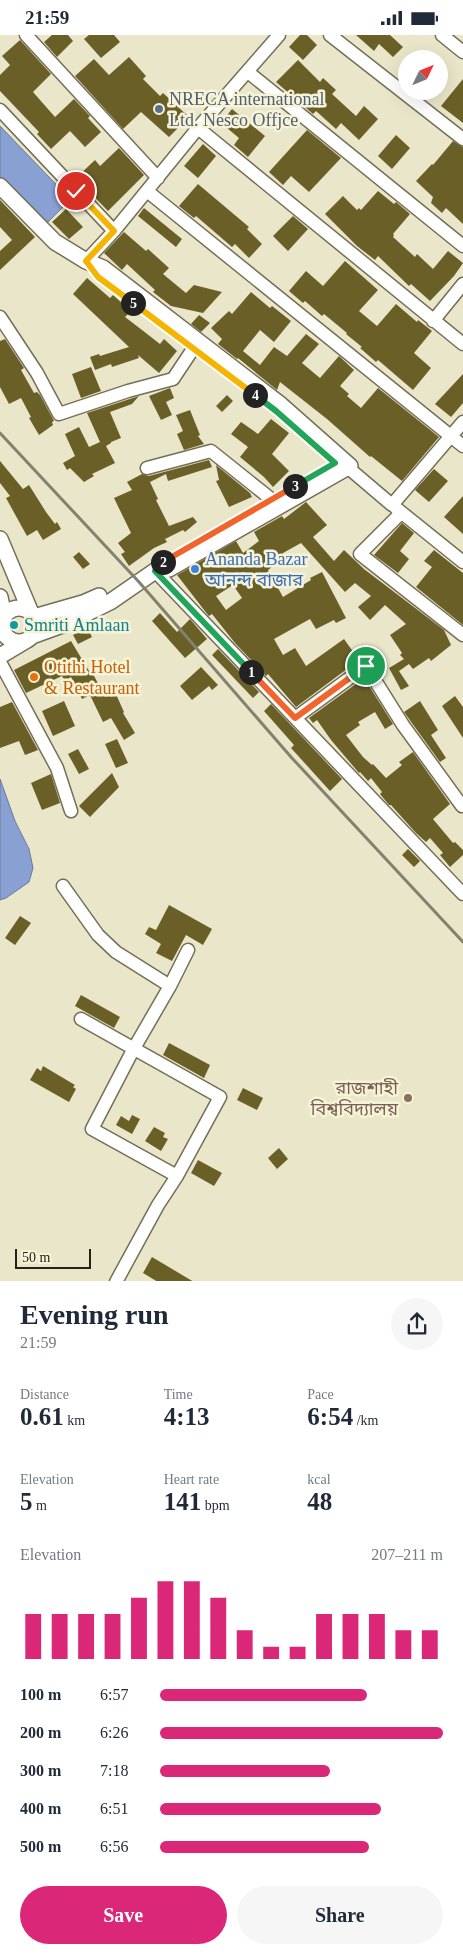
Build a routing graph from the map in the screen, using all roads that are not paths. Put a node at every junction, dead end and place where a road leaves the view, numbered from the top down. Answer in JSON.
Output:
{"nodes":[{"id":1,"x":26,"y":35,"type":"edge"},
{"id":2,"x":279,"y":35,"type":"edge"},
{"id":3,"x":330,"y":35,"type":"edge"},
{"id":4,"x":442,"y":35,"type":"edge"},
{"id":5,"x":463,"y":52,"type":"edge"},
{"id":6,"x":248,"y":72,"type":"junction"},
{"id":7,"x":0,"y":111,"type":"edge"},
{"id":8,"x":198,"y":128,"type":"junction"},
{"id":9,"x":463,"y":139,"type":"edge"},
{"id":10,"x":158,"y":178,"type":"junction"},
{"id":11,"x":0,"y":186,"type":"edge"},
{"id":12,"x":147,"y":191,"type":"junction"},
{"id":13,"x":114,"y":231,"type":"junction"},
{"id":14,"x":463,"y":245,"type":"edge"},
{"id":15,"x":86,"y":261,"type":"junction"},
{"id":16,"x":463,"y":284,"type":"edge"},
{"id":17,"x":0,"y":317,"type":"edge"},
{"id":18,"x":432,"y":321,"type":"junction"},
{"id":19,"x":463,"y":344,"type":"edge"},
{"id":20,"x":194,"y":349,"type":"junction"},
{"id":21,"x":463,"y":422,"type":"edge"},
{"id":22,"x":451,"y":436,"type":"junction"},
{"id":23,"x":463,"y":446,"type":"edge"},
{"id":24,"x":344,"y":466,"type":"junction"},
{"id":25,"x":147,"y":468,"type":"dead end"},
{"id":26,"x":271,"y":499,"type":"junction"},
{"id":27,"x":397,"y":509,"type":"junction"},
{"id":28,"x":0,"y":539,"type":"edge"},
{"id":29,"x":463,"y":562,"type":"edge"},
{"id":30,"x":155,"y":571,"type":"junction"},
{"id":31,"x":133,"y":585,"type":"junction"},
{"id":32,"x":0,"y":597,"type":"edge"},
{"id":33,"x":33,"y":615,"type":"junction"},
{"id":34,"x":2,"y":624,"type":"edge"},
{"id":35,"x":463,"y":635,"type":"edge"},
{"id":36,"x":30,"y":638,"type":"junction"},
{"id":37,"x":0,"y":656,"type":"edge"},
{"id":38,"x":0,"y":662,"type":"edge"},
{"id":39,"x":295,"y":718,"type":"junction"},
{"id":40,"x":462,"y":806,"type":"edge"},
{"id":41,"x":71,"y":811,"type":"dead end"},
{"id":42,"x":63,"y":886,"type":"dead end"},
{"id":43,"x":463,"y":894,"type":"edge"},
{"id":44,"x":188,"y":950,"type":"dead end"},
{"id":45,"x":170,"y":987,"type":"junction"},
{"id":46,"x":80,"y":1019,"type":"dead end"},
{"id":47,"x":133,"y":1050,"type":"junction"},
{"id":48,"x":177,"y":1176,"type":"junction"},
{"id":49,"x":116,"y":1281,"type":"edge"}],
"edges":[{"from":1,"to":10,"type":"street"},
{"from":2,"to":6,"type":"street"},
{"from":3,"to":9,"type":"street"},
{"from":4,"to":5,"type":"street"},
{"from":6,"to":8,"type":"street"},
{"from":6,"to":14,"type":"street"},
{"from":7,"to":13,"type":"street"},
{"from":8,"to":10,"type":"street"},
{"from":8,"to":18,"type":"street"},
{"from":10,"to":12,"type":"street"},
{"from":11,"to":15,"type":"main road"},
{"from":12,"to":13,"type":"street"},
{"from":12,"to":22,"type":"street"},
{"from":13,"to":15,"type":"street"},
{"from":15,"to":20,"type":"main road"},
{"from":15,"to":24,"type":"main road"},
{"from":16,"to":18,"type":"street"},
{"from":17,"to":20,"type":"street"},
{"from":18,"to":19,"type":"street"},
{"from":20,"to":24,"type":"main road"},
{"from":21,"to":22,"type":"street"},
{"from":22,"to":23,"type":"street"},
{"from":22,"to":27,"type":"street"},
{"from":24,"to":26,"type":"main road"},
{"from":24,"to":27,"type":"street"},
{"from":24,"to":30,"type":"main road"},
{"from":25,"to":26,"type":"street"},
{"from":26,"to":30,"type":"main road"},
{"from":27,"to":29,"type":"street"},
{"from":27,"to":35,"type":"street"},
{"from":28,"to":33,"type":"main road"},
{"from":30,"to":31,"type":"main road"},
{"from":30,"to":39,"type":"street"},
{"from":31,"to":33,"type":"main road"},
{"from":31,"to":36,"type":"main road"},
{"from":32,"to":34,"type":"main road"},
{"from":33,"to":34,"type":"main road"},
{"from":33,"to":36,"type":"main road"},
{"from":34,"to":36,"type":"main road"},
{"from":36,"to":37,"type":"main road"},
{"from":38,"to":41,"type":"street"},
{"from":39,"to":40,"type":"street"},
{"from":39,"to":43,"type":"street"},
{"from":42,"to":45,"type":"street"},
{"from":44,"to":45,"type":"street"},
{"from":45,"to":47,"type":"street"},
{"from":46,"to":47,"type":"street"},
{"from":47,"to":48,"type":"street"},
{"from":47,"to":48,"type":"street"},
{"from":48,"to":49,"type":"street"}]}
